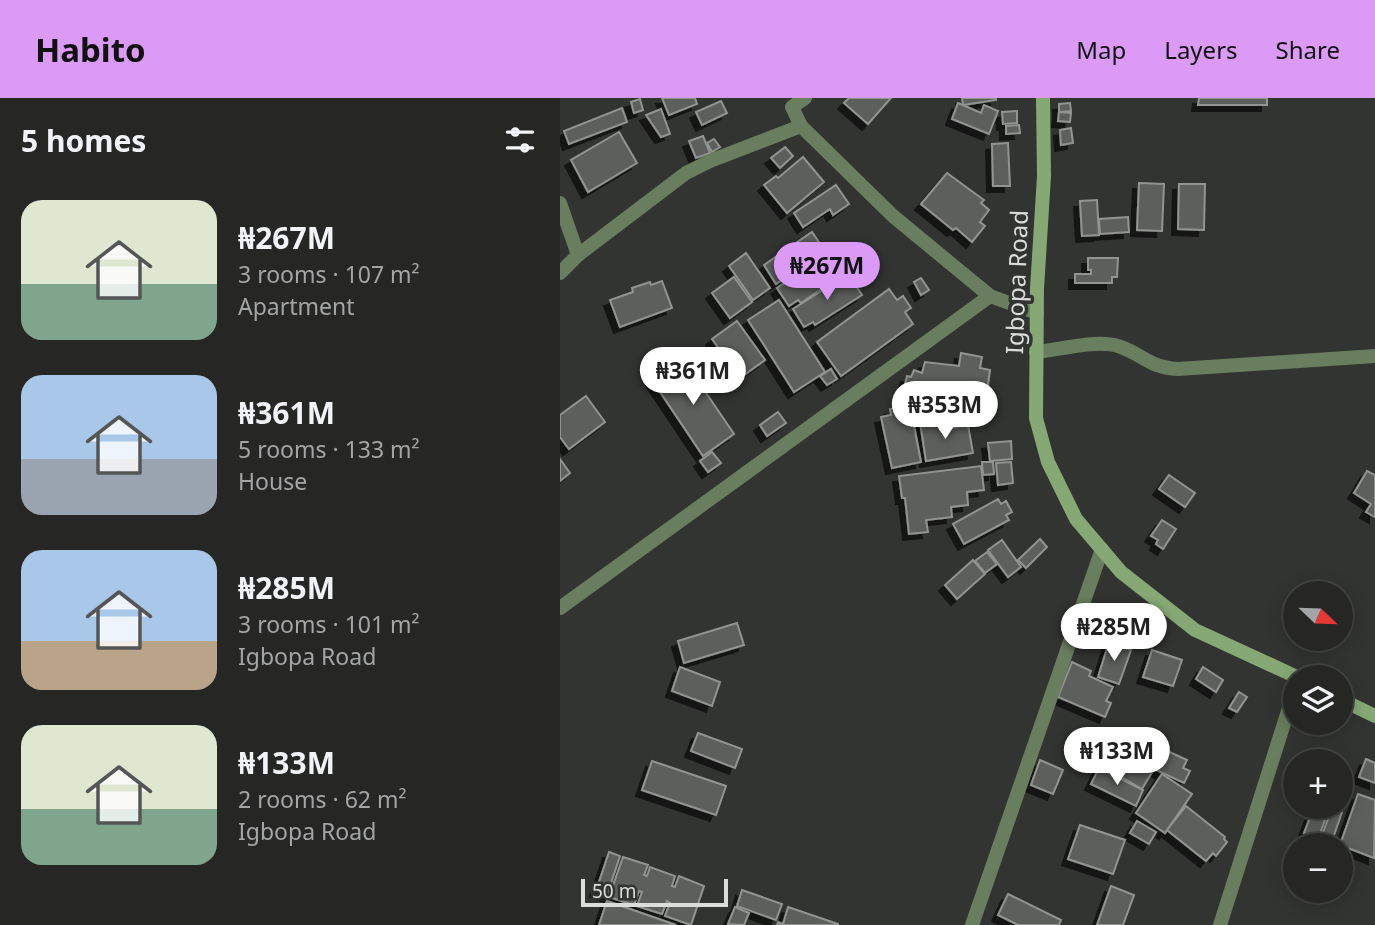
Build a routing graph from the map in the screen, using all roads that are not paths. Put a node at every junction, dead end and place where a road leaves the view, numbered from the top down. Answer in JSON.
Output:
{"nodes":[{"id":1,"x":805,"y":98,"type":"edge"},
{"id":2,"x":1043,"y":98,"type":"edge"},
{"id":3,"x":791,"y":103,"type":"edge"},
{"id":4,"x":800,"y":127,"type":"junction"},
{"id":5,"x":560,"y":203,"type":"edge"},
{"id":6,"x":578,"y":255,"type":"junction"},
{"id":7,"x":560,"y":273,"type":"edge"},
{"id":8,"x":990,"y":296,"type":"junction"},
{"id":9,"x":1037,"y":313,"type":"junction"},
{"id":10,"x":1036,"y":352,"type":"junction"},
{"id":11,"x":1375,"y":356,"type":"edge"},
{"id":12,"x":1102,"y":549,"type":"junction"},
{"id":13,"x":560,"y":608,"type":"edge"},
{"id":14,"x":1283,"y":671,"type":"edge"},
{"id":15,"x":1353,"y":705,"type":"edge"},
{"id":16,"x":1375,"y":716,"type":"edge"},
{"id":17,"x":1283,"y":727,"type":"edge"},
{"id":18,"x":971,"y":925,"type":"edge"},
{"id":19,"x":1220,"y":925,"type":"edge"}],
"edges":[{"from":1,"to":3,"type":"street"},
{"from":2,"to":9,"type":"street","name":"Igbopa Road"},
{"from":3,"to":4,"type":"street"},
{"from":4,"to":6,"type":"street"},
{"from":4,"to":8,"type":"street"},
{"from":5,"to":6,"type":"street"},
{"from":6,"to":7,"type":"street"},
{"from":8,"to":9,"type":"street"},
{"from":8,"to":13,"type":"street"},
{"from":9,"to":10,"type":"street","name":"Igbopa Road"},
{"from":10,"to":11,"type":"street"},
{"from":10,"to":12,"type":"street","name":"Igbopa Road"},
{"from":12,"to":14,"type":"street","name":"Igbopa Road"},
{"from":12,"to":18,"type":"street"},
{"from":15,"to":16,"type":"street"},
{"from":17,"to":19,"type":"street"}]}
